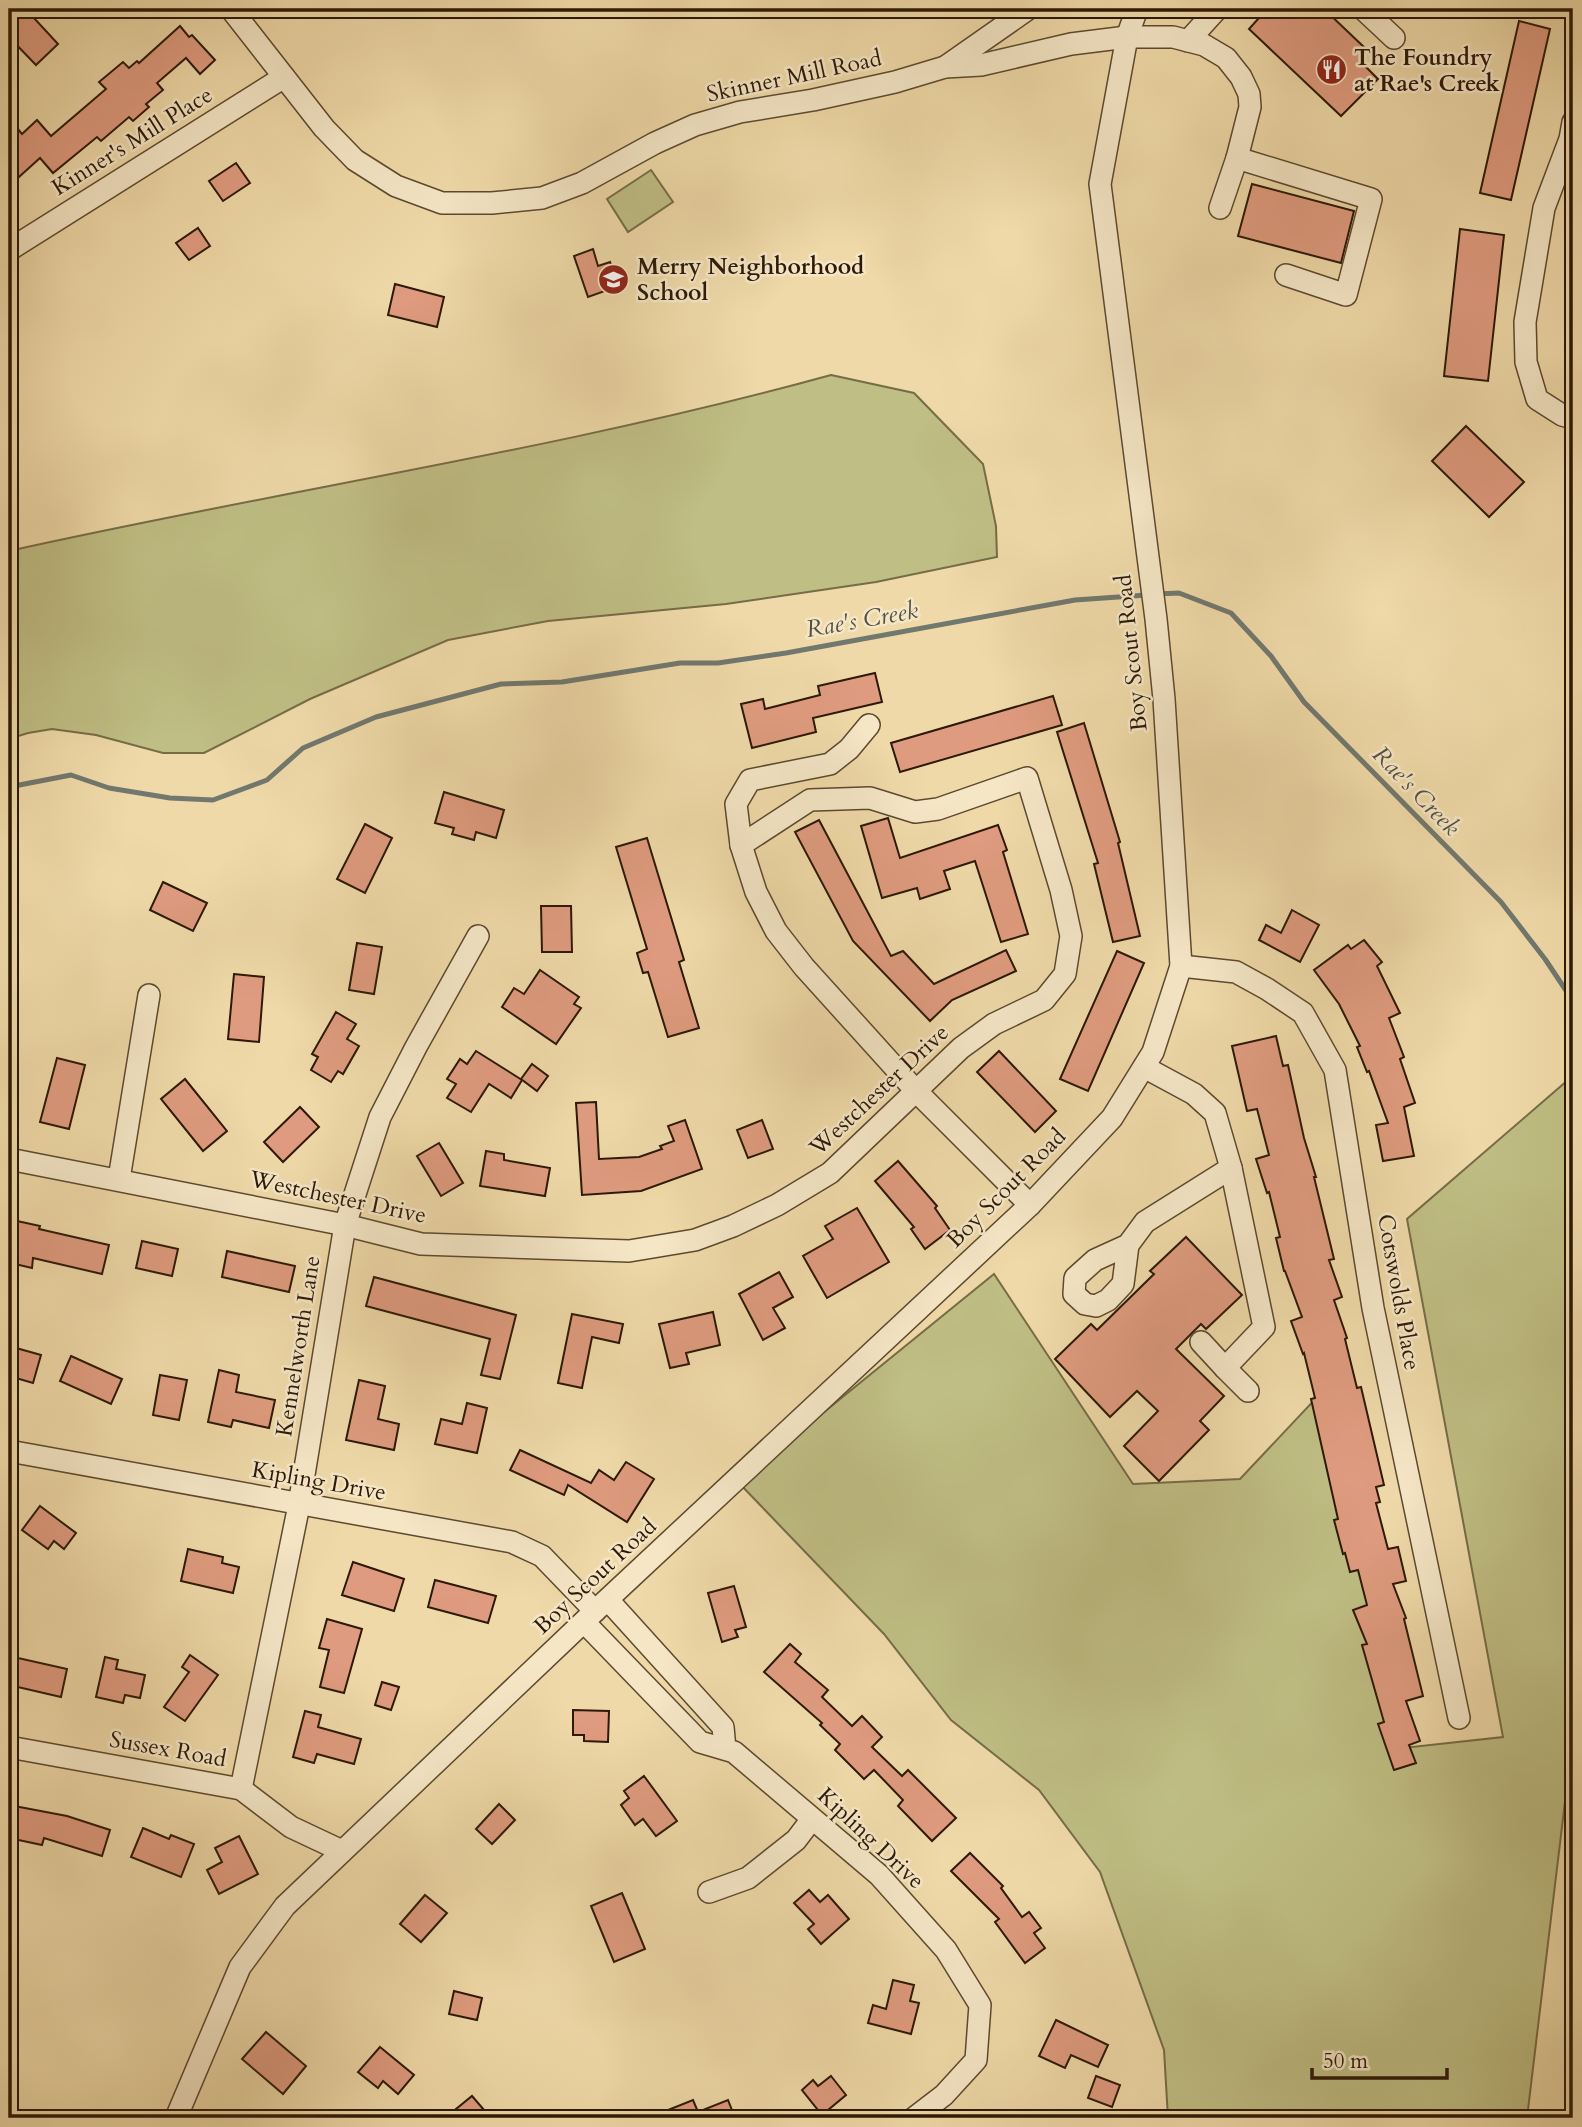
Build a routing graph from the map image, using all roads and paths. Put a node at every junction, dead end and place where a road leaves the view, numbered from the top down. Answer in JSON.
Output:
{"nodes":[{"id":1,"x":231,"y":9,"type":"edge"},
{"id":2,"x":1028,"y":9,"type":"edge"},
{"id":3,"x":1137,"y":9,"type":"edge"},
{"id":4,"x":1217,"y":9,"type":"edge"},
{"id":5,"x":1363,"y":9,"type":"edge"},
{"id":6,"x":1127,"y":37,"type":"junction"},
{"id":7,"x":1394,"y":38,"type":"dead end"},
{"id":8,"x":1188,"y":41,"type":"junction"},
{"id":9,"x":945,"y":67,"type":"junction"},
{"id":10,"x":284,"y":77,"type":"junction"},
{"id":11,"x":1573,"y":122,"type":"edge"},
{"id":12,"x":1237,"y":158,"type":"junction"},
{"id":13,"x":1220,"y":208,"type":"dead end"},
{"id":14,"x":9,"y":250,"type":"edge"},
{"id":15,"x":1286,"y":275,"type":"dead end"},
{"id":16,"x":1573,"y":418,"type":"edge"},
{"id":17,"x":869,"y":725,"type":"dead end"},
{"id":18,"x":741,"y":845,"type":"junction"},
{"id":19,"x":478,"y":936,"type":"dead end"},
{"id":20,"x":1181,"y":966,"type":"junction"},
{"id":21,"x":149,"y":995,"type":"dead end"},
{"id":22,"x":1144,"y":1067,"type":"junction"},
{"id":23,"x":917,"y":1092,"type":"junction"},
{"id":24,"x":9,"y":1159,"type":"edge"},
{"id":25,"x":1230,"y":1168,"type":"junction"},
{"id":26,"x":119,"y":1179,"type":"junction"},
{"id":27,"x":1030,"y":1205,"type":"junction"},
{"id":28,"x":345,"y":1225,"type":"junction"},
{"id":29,"x":1128,"y":1245,"type":"dead end"},
{"id":30,"x":1201,"y":1342,"type":"dead end"},
{"id":31,"x":1225,"y":1368,"type":"junction"},
{"id":32,"x":1248,"y":1391,"type":"dead end"},
{"id":33,"x":9,"y":1451,"type":"edge"},
{"id":34,"x":299,"y":1505,"type":"junction"},
{"id":35,"x":596,"y":1611,"type":"junction"},
{"id":36,"x":1459,"y":1718,"type":"dead end"},
{"id":37,"x":9,"y":1747,"type":"edge"},
{"id":38,"x":725,"y":1749,"type":"junction"},
{"id":39,"x":241,"y":1788,"type":"junction"},
{"id":40,"x":812,"y":1819,"type":"junction"},
{"id":41,"x":342,"y":1851,"type":"junction"},
{"id":42,"x":709,"y":1892,"type":"dead end"},
{"id":43,"x":176,"y":2118,"type":"edge"},
{"id":44,"x":914,"y":2118,"type":"edge"}],
"edges":[{"from":1,"to":10,"type":"street","name":"Skinner Mill Road"},
{"from":2,"to":9,"type":"street"},
{"from":3,"to":6,"type":"street","name":"Boy Scout Road"},
{"from":4,"to":8,"type":"street"},
{"from":5,"to":7,"type":"street"},
{"from":6,"to":8,"type":"street","name":"Skinner Mill Road"},
{"from":6,"to":9,"type":"street","name":"Skinner Mill Road"},
{"from":6,"to":20,"type":"street","name":"Boy Scout Road"},
{"from":8,"to":12,"type":"street","name":"Skinner Mill Road"},
{"from":9,"to":10,"type":"street","name":"Skinner Mill Road"},
{"from":10,"to":14,"type":"street","name":"Kinner's Mill Place"},
{"from":11,"to":16,"type":"street"},
{"from":12,"to":13,"type":"street","name":"Skinner Mill Road"},
{"from":12,"to":15,"type":"street"},
{"from":17,"to":18,"type":"street"},
{"from":18,"to":23,"type":"street"},
{"from":18,"to":23,"type":"street","name":"Westchester Drive"},
{"from":19,"to":28,"type":"street","name":"Kennelworth Lane"},
{"from":20,"to":22,"type":"street","name":"Boy Scout Road"},
{"from":20,"to":36,"type":"street","name":"Cotswolds Place"},
{"from":21,"to":26,"type":"street"},
{"from":22,"to":25,"type":"street"},
{"from":22,"to":27,"type":"street","name":"Boy Scout Road"},
{"from":23,"to":27,"type":"street"},
{"from":23,"to":28,"type":"street","name":"Westchester Drive"},
{"from":24,"to":26,"type":"street","name":"Westchester Drive"},
{"from":25,"to":29,"type":"street"},
{"from":25,"to":31,"type":"street"},
{"from":26,"to":28,"type":"street","name":"Westchester Drive"},
{"from":27,"to":35,"type":"street","name":"Boy Scout Road"},
{"from":28,"to":34,"type":"street","name":"Kennelworth Lane"},
{"from":30,"to":31,"type":"street"},
{"from":31,"to":32,"type":"street"},
{"from":33,"to":34,"type":"street","name":"Kipling Drive"},
{"from":34,"to":35,"type":"street","name":"Kipling Drive"},
{"from":34,"to":39,"type":"street","name":"Kennelworth Lane"},
{"from":35,"to":38,"type":"street","name":"Kipling Drive"},
{"from":35,"to":38,"type":"street","name":"Kipling Drive"},
{"from":35,"to":41,"type":"street","name":"Boy Scout Road"},
{"from":37,"to":39,"type":"street","name":"Sussex Road"},
{"from":38,"to":40,"type":"street","name":"Kipling Drive"},
{"from":39,"to":41,"type":"street","name":"Sussex Road"},
{"from":40,"to":42,"type":"street"},
{"from":40,"to":44,"type":"street","name":"Kipling Drive"},
{"from":41,"to":43,"type":"street","name":"Boy Scout Road"}]}
